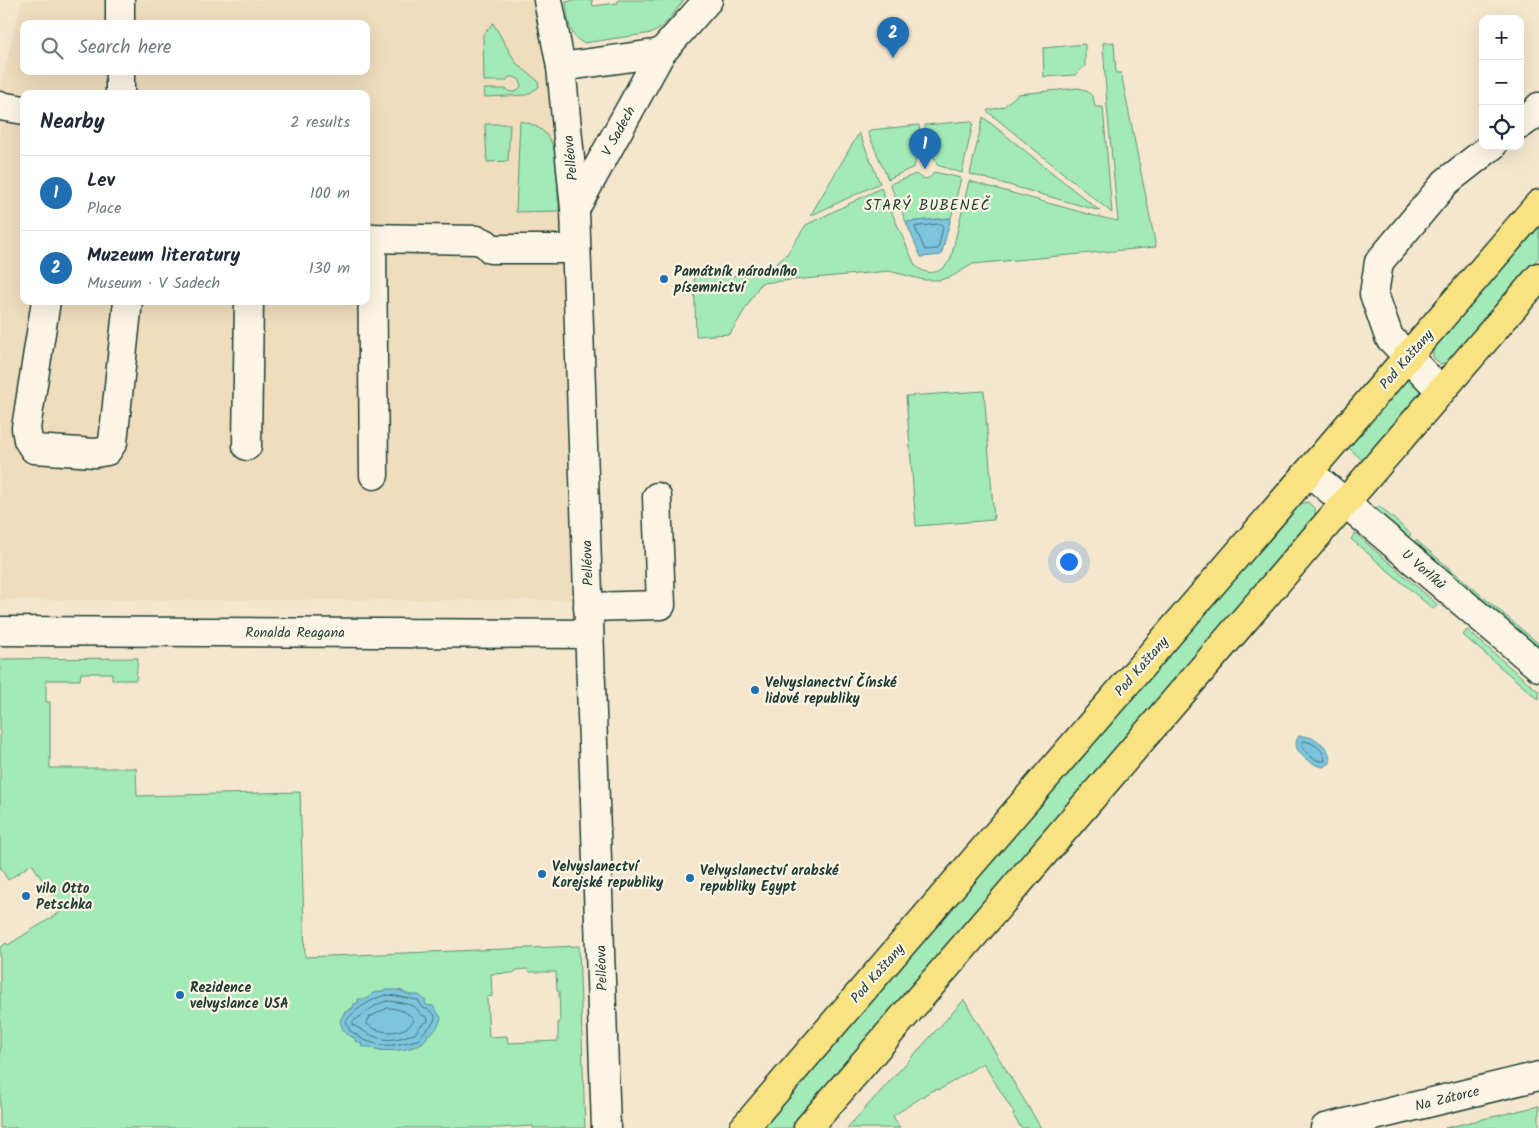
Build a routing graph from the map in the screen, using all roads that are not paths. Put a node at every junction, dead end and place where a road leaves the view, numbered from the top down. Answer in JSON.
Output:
{"nodes":[{"id":1,"x":120,"y":0,"type":"edge"},
{"id":2,"x":548,"y":0,"type":"edge"},
{"id":3,"x":708,"y":0,"type":"edge"},
{"id":4,"x":120,"y":20,"type":"edge"},
{"id":5,"x":662,"y":53,"type":"junction"},
{"id":6,"x":561,"y":67,"type":"junction"},
{"id":7,"x":120,"y":75,"type":"edge"},
{"id":8,"x":120,"y":90,"type":"edge"},
{"id":9,"x":0,"y":106,"type":"edge"},
{"id":10,"x":1539,"y":107,"type":"edge"},
{"id":11,"x":20,"y":109,"type":"edge"},
{"id":12,"x":1524,"y":122,"type":"edge"},
{"id":13,"x":1487,"y":150,"type":"edge"},
{"id":14,"x":1539,"y":204,"type":"edge"},
{"id":15,"x":575,"y":209,"type":"junction"},
{"id":16,"x":370,"y":238,"type":"edge"},
{"id":17,"x":576,"y":249,"type":"junction"},
{"id":18,"x":1539,"y":277,"type":"edge"},
{"id":19,"x":370,"y":285,"type":"edge"},
{"id":20,"x":45,"y":305,"type":"edge"},
{"id":21,"x":128,"y":305,"type":"edge"},
{"id":22,"x":249,"y":305,"type":"edge"},
{"id":23,"x":1409,"y":356,"type":"junction"},
{"id":24,"x":1441,"y":391,"type":"junction"},
{"id":25,"x":247,"y":446,"type":"dead end"},
{"id":26,"x":1309,"y":472,"type":"junction"},
{"id":27,"x":374,"y":475,"type":"dead end"},
{"id":28,"x":657,"y":497,"type":"dead end"},
{"id":29,"x":1345,"y":502,"type":"junction"},
{"id":30,"x":588,"y":606,"type":"junction"},
{"id":31,"x":0,"y":631,"type":"edge"},
{"id":32,"x":589,"y":634,"type":"junction"},
{"id":33,"x":1539,"y":667,"type":"edge"},
{"id":34,"x":1539,"y":1076,"type":"edge"},
{"id":35,"x":1335,"y":1127,"type":"edge"},
{"id":36,"x":606,"y":1128,"type":"edge"},
{"id":37,"x":744,"y":1128,"type":"edge"},
{"id":38,"x":808,"y":1128,"type":"edge"}],
"edges":[{"from":1,"to":4,"type":"street"},
{"from":2,"to":6,"type":"street","name":"Pelléova"},
{"from":3,"to":5,"type":"street","name":"V Sadech"},
{"from":5,"to":6,"type":"street"},
{"from":5,"to":15,"type":"street","name":"V Sadech"},
{"from":6,"to":15,"type":"street","name":"Pelléova"},
{"from":7,"to":8,"type":"street"},
{"from":9,"to":11,"type":"street"},
{"from":10,"to":12,"type":"street"},
{"from":13,"to":23,"type":"street"},
{"from":14,"to":23,"type":"main road","name":"Pod Kaštany"},
{"from":15,"to":17,"type":"street","name":"Pelléova"},
{"from":16,"to":17,"type":"street"},
{"from":17,"to":30,"type":"street","name":"Pelléova"},
{"from":18,"to":24,"type":"main road"},
{"from":19,"to":27,"type":"street"},
{"from":20,"to":21,"type":"street"},
{"from":22,"to":25,"type":"street"},
{"from":23,"to":24,"type":"street"},
{"from":23,"to":26,"type":"main road","name":"Pod Kaštany"},
{"from":24,"to":29,"type":"main road"},
{"from":26,"to":29,"type":"street","name":"U Vorlíků"},
{"from":26,"to":37,"type":"main road","name":"Pod Kaštany"},
{"from":28,"to":30,"type":"street"},
{"from":29,"to":33,"type":"street","name":"U Vorlíků"},
{"from":29,"to":38,"type":"main road"},
{"from":30,"to":32,"type":"street","name":"Pelléova"},
{"from":31,"to":32,"type":"street","name":"Ronalda Reagana"},
{"from":32,"to":36,"type":"street","name":"Pelléova"},
{"from":34,"to":35,"type":"street","name":"Na Zátorce"}]}
